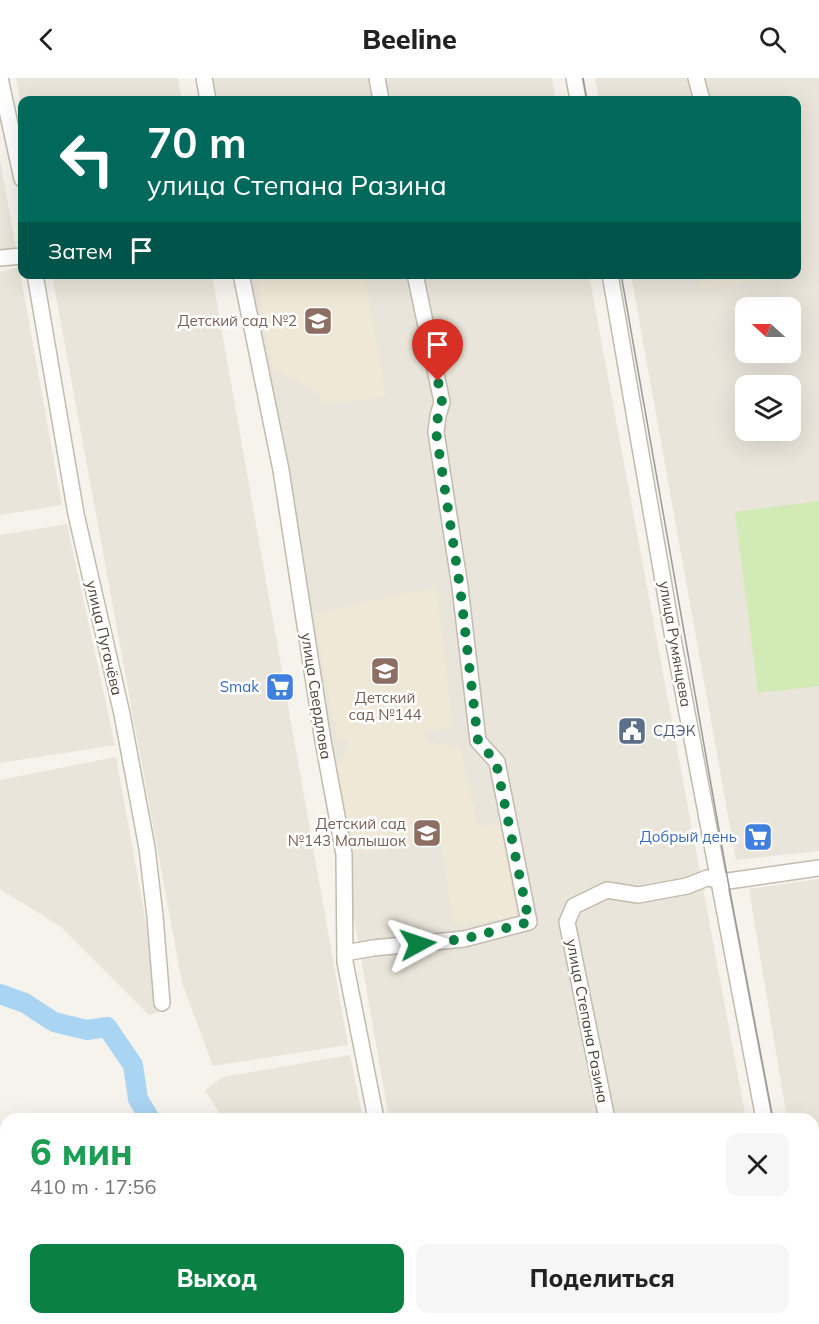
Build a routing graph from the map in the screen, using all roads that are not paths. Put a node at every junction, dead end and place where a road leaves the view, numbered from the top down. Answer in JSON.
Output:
{"nodes":[{"id":1,"x":0,"y":78,"type":"edge"},
{"id":2,"x":204,"y":78,"type":"edge"},
{"id":3,"x":377,"y":78,"type":"edge"},
{"id":4,"x":574,"y":78,"type":"edge"},
{"id":5,"x":696,"y":78,"type":"edge"},
{"id":6,"x":207,"y":96,"type":"edge"},
{"id":7,"x":380,"y":96,"type":"edge"},
{"id":8,"x":577,"y":96,"type":"edge"},
{"id":9,"x":701,"y":96,"type":"edge"},
{"id":10,"x":18,"y":161,"type":"edge"},
{"id":11,"x":18,"y":256,"type":"edge"},
{"id":12,"x":0,"y":258,"type":"edge"},
{"id":13,"x":35,"y":279,"type":"edge"},
{"id":14,"x":242,"y":279,"type":"edge"},
{"id":15,"x":416,"y":279,"type":"edge"},
{"id":16,"x":611,"y":279,"type":"edge"},
{"id":17,"x":819,"y":868,"type":"edge"},
{"id":18,"x":718,"y":880,"type":"junction"},
{"id":19,"x":345,"y":953,"type":"junction"},
{"id":20,"x":162,"y":1003,"type":"dead end"},
{"id":21,"x":374,"y":1113,"type":"edge"},
{"id":22,"x":605,"y":1113,"type":"edge"},
{"id":23,"x":763,"y":1113,"type":"edge"}],
"edges":[{"from":1,"to":10,"type":"street"},
{"from":2,"to":6,"type":"street"},
{"from":3,"to":7,"type":"street"},
{"from":4,"to":8,"type":"street"},
{"from":5,"to":9,"type":"street"},
{"from":11,"to":12,"type":"street"},
{"from":13,"to":20,"type":"street","name":"улица Пугачёва"},
{"from":14,"to":19,"type":"street","name":"улица Свердлова"},
{"from":15,"to":19,"type":"street"},
{"from":16,"to":18,"type":"street","name":"улица Румянцева"},
{"from":17,"to":18,"type":"street"},
{"from":18,"to":22,"type":"street","name":"улица Степана Разина"},
{"from":18,"to":23,"type":"street","name":"улица Румянцева"},
{"from":19,"to":21,"type":"street","name":"улица Свердлова"}]}
